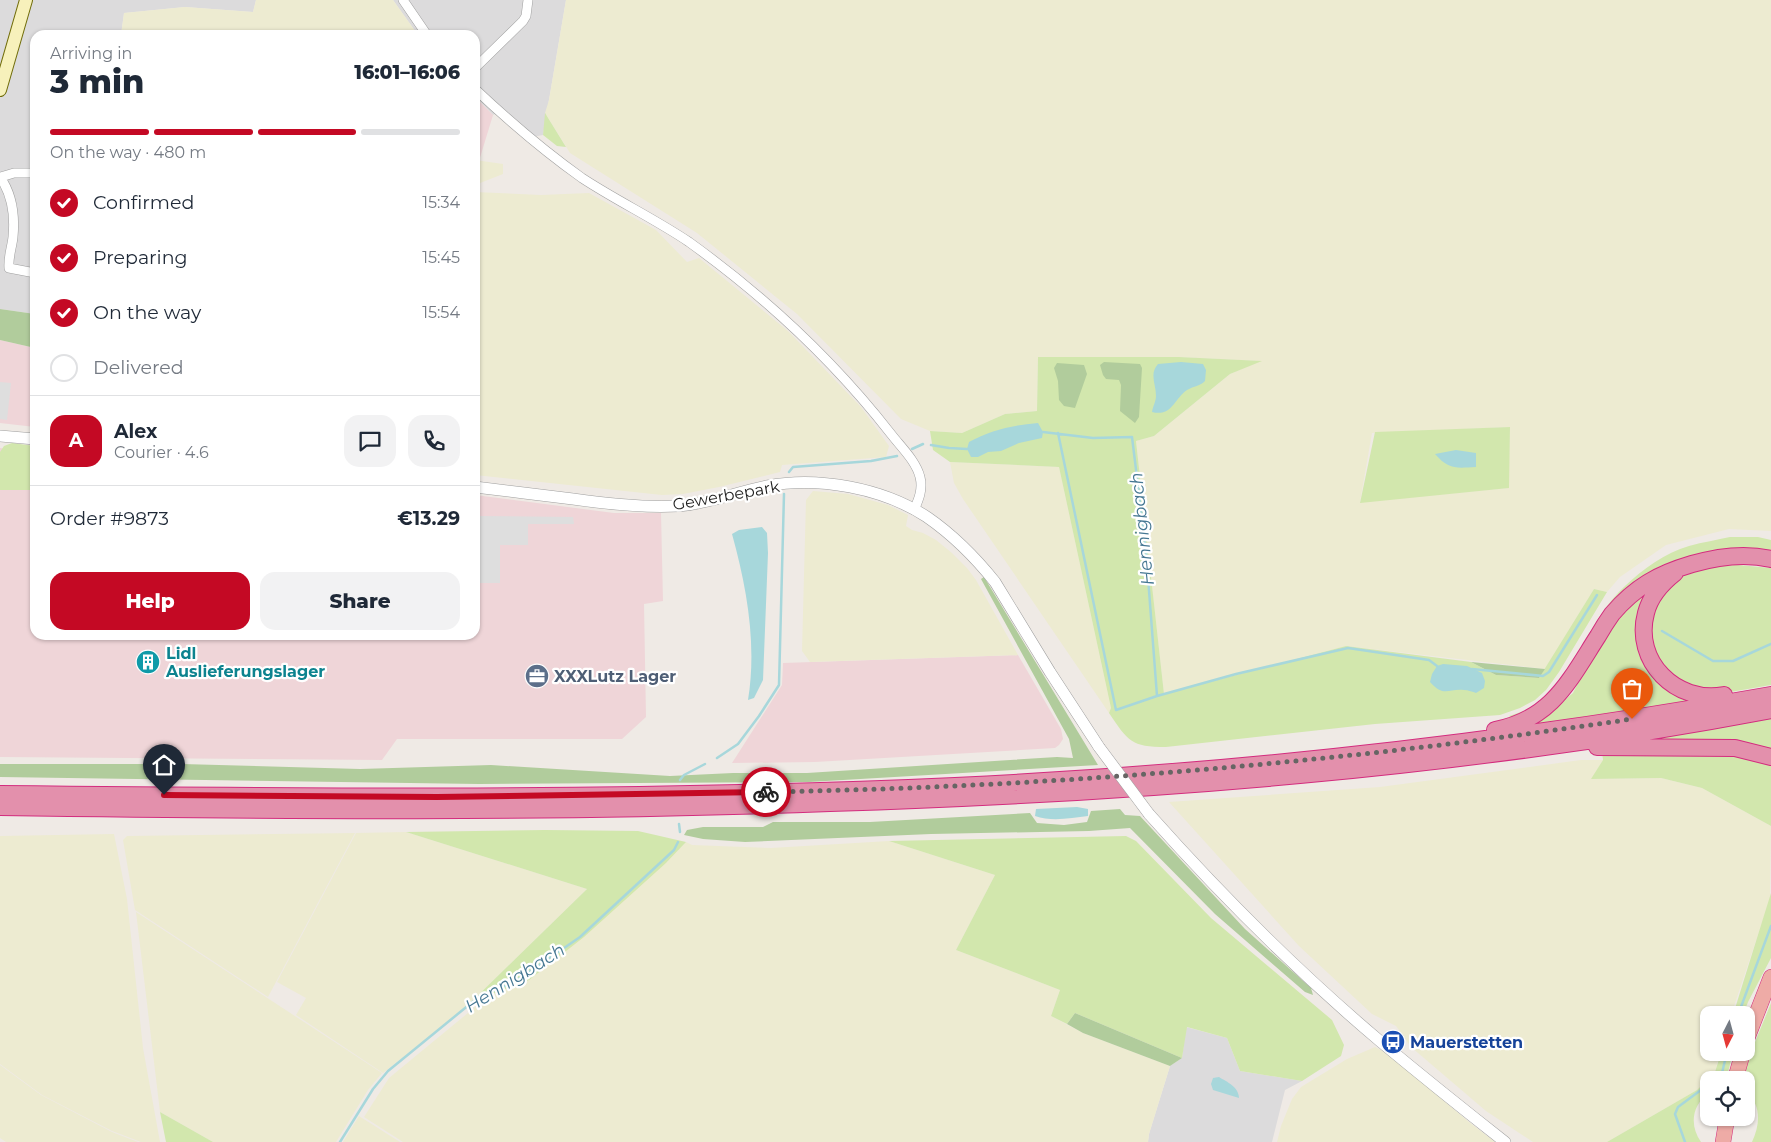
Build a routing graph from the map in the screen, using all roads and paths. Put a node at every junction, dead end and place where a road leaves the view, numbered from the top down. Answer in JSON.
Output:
{"nodes":[{"id":1,"x":26,"y":0,"type":"edge"},
{"id":2,"x":403,"y":0,"type":"edge"},
{"id":3,"x":528,"y":0,"type":"edge"},
{"id":4,"x":424,"y":30,"type":"edge"},
{"id":5,"x":480,"y":63,"type":"edge"},
{"id":6,"x":0,"y":90,"type":"edge"},
{"id":7,"x":480,"y":93,"type":"edge"},
{"id":8,"x":30,"y":173,"type":"edge"},
{"id":9,"x":0,"y":177,"type":"edge"},
{"id":10,"x":30,"y":272,"type":"edge"},
{"id":11,"x":0,"y":436,"type":"edge"},
{"id":12,"x":30,"y":439,"type":"edge"},
{"id":13,"x":480,"y":488,"type":"edge"},
{"id":14,"x":914,"y":510,"type":"junction"},
{"id":15,"x":1771,"y":560,"type":"edge"},
{"id":16,"x":1682,"y":567,"type":"junction"},
{"id":17,"x":1770,"y":700,"type":"edge"},
{"id":18,"x":1460,"y":744,"type":"junction"},
{"id":19,"x":1540,"y":747,"type":"junction"},
{"id":20,"x":1771,"y":757,"type":"edge"},
{"id":21,"x":0,"y":794,"type":"edge"},
{"id":22,"x":0,"y":807,"type":"edge"},
{"id":23,"x":1771,"y":977,"type":"edge"},
{"id":24,"x":1755,"y":1018,"type":"edge"},
{"id":25,"x":1725,"y":1126,"type":"edge"},
{"id":26,"x":1505,"y":1142,"type":"edge"},
{"id":27,"x":1723,"y":1142,"type":"edge"}],
"edges":[{"from":1,"to":6,"type":"main road"},
{"from":2,"to":4,"type":"street"},
{"from":3,"to":5,"type":"street"},
{"from":7,"to":14,"type":"street"},
{"from":8,"to":9,"type":"street"},
{"from":9,"to":10,"type":"street"},
{"from":11,"to":12,"type":"street"},
{"from":13,"to":14,"type":"street","name":"Gewerbepark"},
{"from":14,"to":26,"type":"street","name":"Gewerbepark","bridge":true},
{"from":15,"to":16,"type":"highway"},
{"from":16,"to":17,"type":"highway"},
{"from":16,"to":18,"type":"highway"},
{"from":17,"to":18,"type":"highway"},
{"from":17,"to":19,"type":"highway"},
{"from":18,"to":21,"type":"highway"},
{"from":19,"to":20,"type":"highway"},
{"from":19,"to":22,"type":"highway"},
{"from":23,"to":24,"type":"highway"},
{"from":25,"to":27,"type":"highway"}]}
